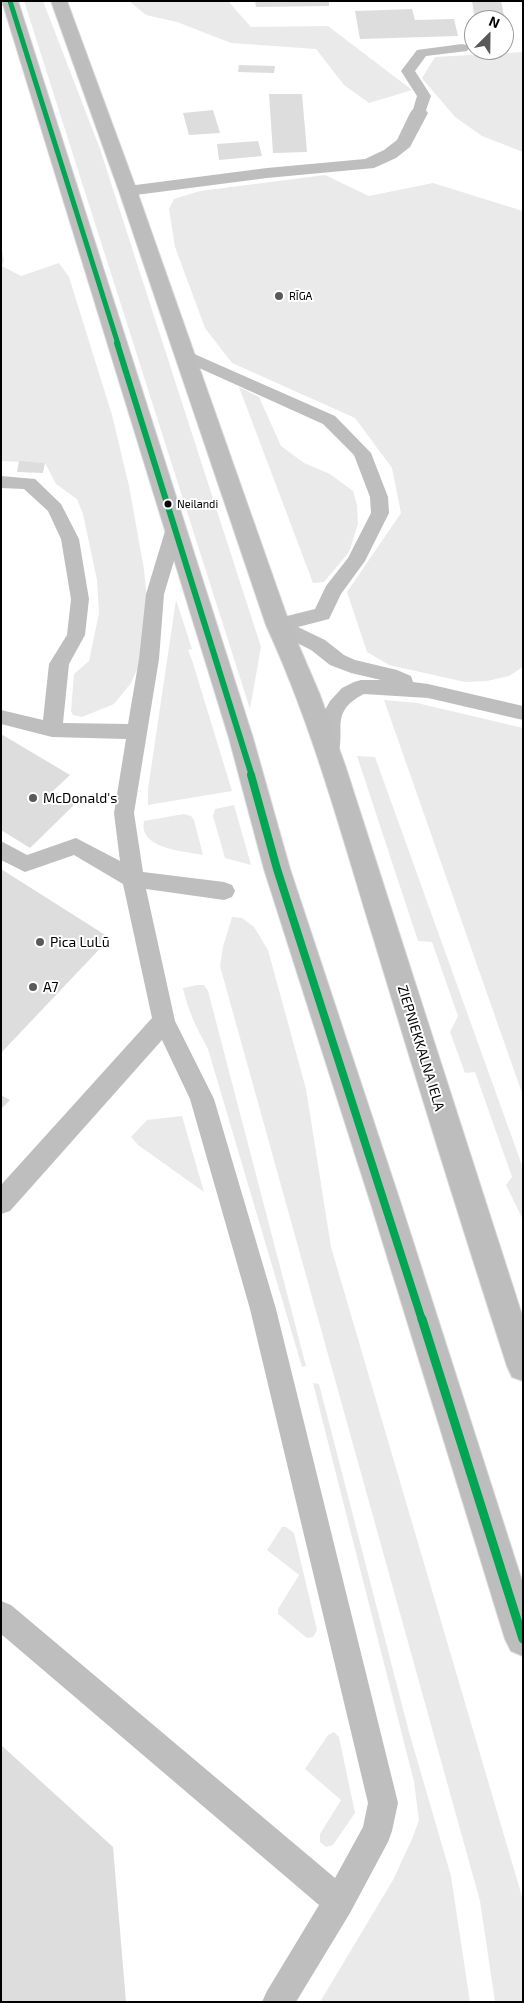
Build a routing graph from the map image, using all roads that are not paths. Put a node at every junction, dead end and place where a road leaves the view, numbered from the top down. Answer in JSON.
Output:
{"nodes":[{"id":1,"x":10,"y":1,"type":"edge"},
{"id":2,"x":59,"y":1,"type":"edge"},
{"id":3,"x":462,"y":48,"type":"dead end"},
{"id":4,"x":419,"y":113,"type":"joint"},
{"id":5,"x":128,"y":191,"type":"junction"},
{"id":6,"x":183,"y":354,"type":"junction"},
{"id":7,"x":1,"y":482,"type":"edge"},
{"id":8,"x":176,"y":528,"type":"junction"},
{"id":9,"x":278,"y":625,"type":"junction"},
{"id":10,"x":428,"y":691,"type":"junction"},
{"id":11,"x":523,"y":694,"type":"edge"},
{"id":12,"x":516,"y":712,"type":"edge"},
{"id":13,"x":1,"y":717,"type":"edge"},
{"id":14,"x":52,"y":730,"type":"junction"},
{"id":15,"x":136,"y":732,"type":"junction"},
{"id":16,"x":329,"y":755,"type":"junction"},
{"id":17,"x":1,"y":849,"type":"edge"},
{"id":18,"x":133,"y":879,"type":"junction"},
{"id":19,"x":224,"y":891,"type":"dead end"},
{"id":20,"x":164,"y":1021,"type":"junction"},
{"id":21,"x":1,"y":1203,"type":"edge"},
{"id":22,"x":523,"y":1366,"type":"edge"},
{"id":23,"x":1,"y":1615,"type":"edge"},
{"id":24,"x":523,"y":1639,"type":"edge"},
{"id":25,"x":339,"y":1902,"type":"junction"},
{"id":26,"x":278,"y":2002,"type":"edge"}],
"edges":[{"from":1,"to":8,"type":"highway"},
{"from":2,"to":5,"type":"highway","name":"ZIEPNIEKKALNA IELA"},
{"from":3,"to":4,"type":"lane"},
{"from":4,"to":5,"type":"street"},
{"from":5,"to":6,"type":"highway","name":"ZIEPNIEKKALNA IELA"},
{"from":6,"to":9,"type":"highway","name":"ZIEPNIEKKALNA IELA"},
{"from":6,"to":9,"type":"lane"},
{"from":7,"to":14,"type":"lane"},
{"from":8,"to":15,"type":"lane"},
{"from":8,"to":24,"type":"highway"},
{"from":9,"to":10,"type":"lane"},
{"from":9,"to":16,"type":"highway","name":"ZIEPNIEKKALNA IELA"},
{"from":10,"to":12,"type":"lane"},
{"from":10,"to":16,"type":"lane"},
{"from":11,"to":12,"type":"lane"},
{"from":13,"to":14,"type":"lane"},
{"from":14,"to":15,"type":"lane"},
{"from":15,"to":18,"type":"lane"},
{"from":16,"to":22,"type":"highway","name":"ZIEPNIEKKALNA IELA"},
{"from":17,"to":18,"type":"lane"},
{"from":18,"to":19,"type":"lane"},
{"from":18,"to":20,"type":"lane"},
{"from":20,"to":21,"type":"lane"},
{"from":20,"to":25,"type":"lane"},
{"from":23,"to":25,"type":"lane"},
{"from":25,"to":26,"type":"lane"}]}
